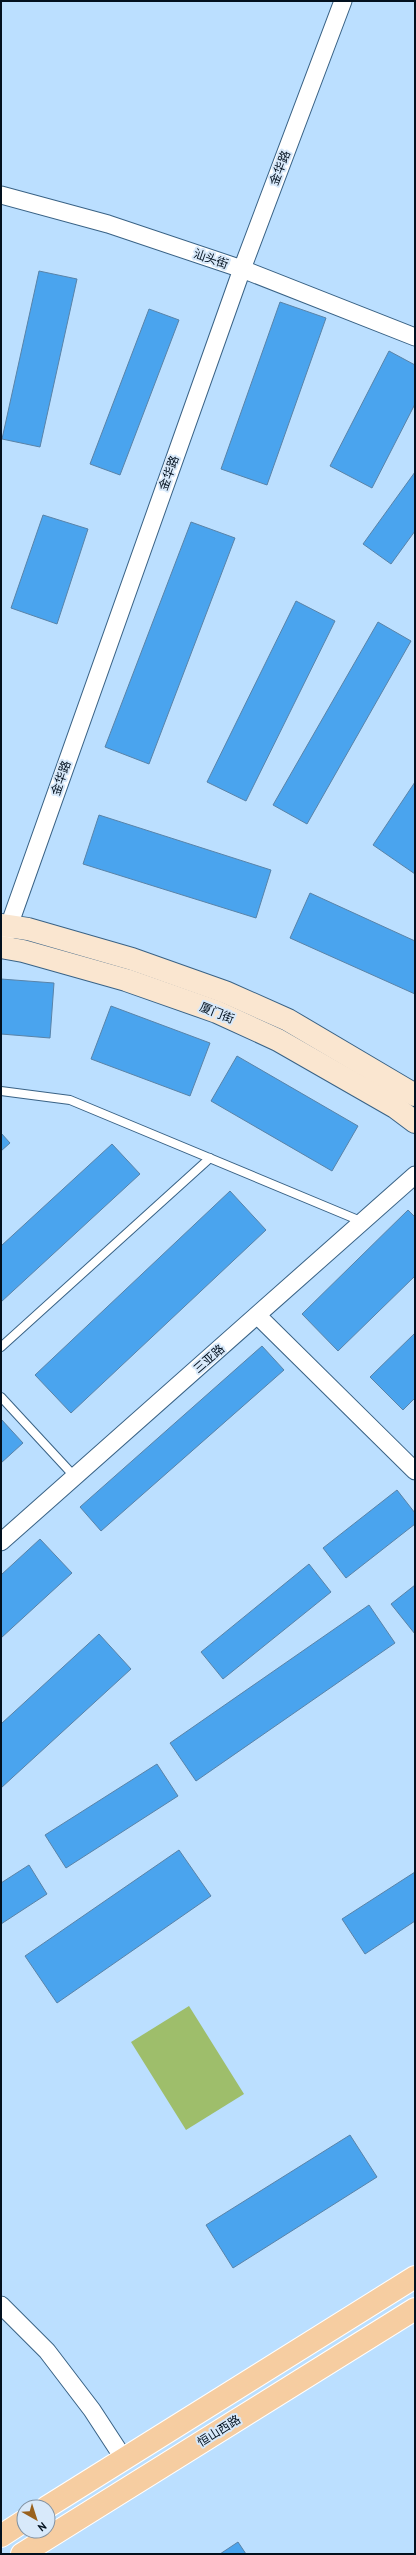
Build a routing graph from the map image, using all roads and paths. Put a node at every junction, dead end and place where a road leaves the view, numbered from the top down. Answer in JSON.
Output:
{"nodes":[{"id":1,"x":342,"y":1,"type":"edge"},
{"id":2,"x":1,"y":195,"type":"edge"},
{"id":3,"x":242,"y":269,"type":"junction"},
{"id":4,"x":415,"y":337,"type":"edge"},
{"id":5,"x":5,"y":926,"type":"edge"},
{"id":6,"x":1,"y":947,"type":"edge"},
{"id":7,"x":1,"y":1091,"type":"edge"},
{"id":8,"x":415,"y":1095,"type":"edge"},
{"id":9,"x":415,"y":1122,"type":"edge"},
{"id":10,"x":210,"y":1158,"type":"junction"},
{"id":11,"x":415,"y":1175,"type":"edge"},
{"id":12,"x":363,"y":1222,"type":"junction"},
{"id":13,"x":258,"y":1316,"type":"junction"},
{"id":14,"x":1,"y":1347,"type":"edge"},
{"id":15,"x":1,"y":1397,"type":"edge"},
{"id":16,"x":415,"y":1471,"type":"edge"},
{"id":17,"x":75,"y":1477,"type":"junction"},
{"id":18,"x":1,"y":1542,"type":"edge"},
{"id":19,"x":415,"y":2277,"type":"edge"},
{"id":20,"x":1,"y":2305,"type":"edge"},
{"id":21,"x":415,"y":2308,"type":"edge"},
{"id":22,"x":124,"y":2459,"type":"junction"},
{"id":23,"x":56,"y":2501,"type":"edge"},
{"id":24,"x":16,"y":2526,"type":"edge"},
{"id":25,"x":1,"y":2536,"type":"edge"},
{"id":26,"x":22,"y":2554,"type":"edge"}],
"edges":[{"from":1,"to":3,"type":"street","name":"金华路"},
{"from":2,"to":3,"type":"street","name":"汕头街"},
{"from":3,"to":4,"type":"street","name":"汕头街"},
{"from":3,"to":5,"type":"street","name":"金华路"},
{"from":5,"to":6,"type":"street","name":"金华路"},
{"from":5,"to":8,"type":"main road","name":"厦门街"},
{"from":6,"to":9,"type":"main road","name":"厦门街"},
{"from":7,"to":10,"type":"lane"},
{"from":10,"to":12,"type":"lane"},
{"from":10,"to":14,"type":"lane"},
{"from":11,"to":12,"type":"street","name":"三亚路"},
{"from":12,"to":13,"type":"street","name":"三亚路"},
{"from":13,"to":16,"type":"street"},
{"from":13,"to":17,"type":"street","name":"三亚路"},
{"from":15,"to":17,"type":"lane"},
{"from":17,"to":18,"type":"street","name":"三亚路"},
{"from":19,"to":22,"type":"main road"},
{"from":20,"to":22,"type":"street"},
{"from":21,"to":26,"type":"main road","name":"恒山西路"},
{"from":22,"to":23,"type":"main road"},
{"from":24,"to":25,"type":"main road"}]}
